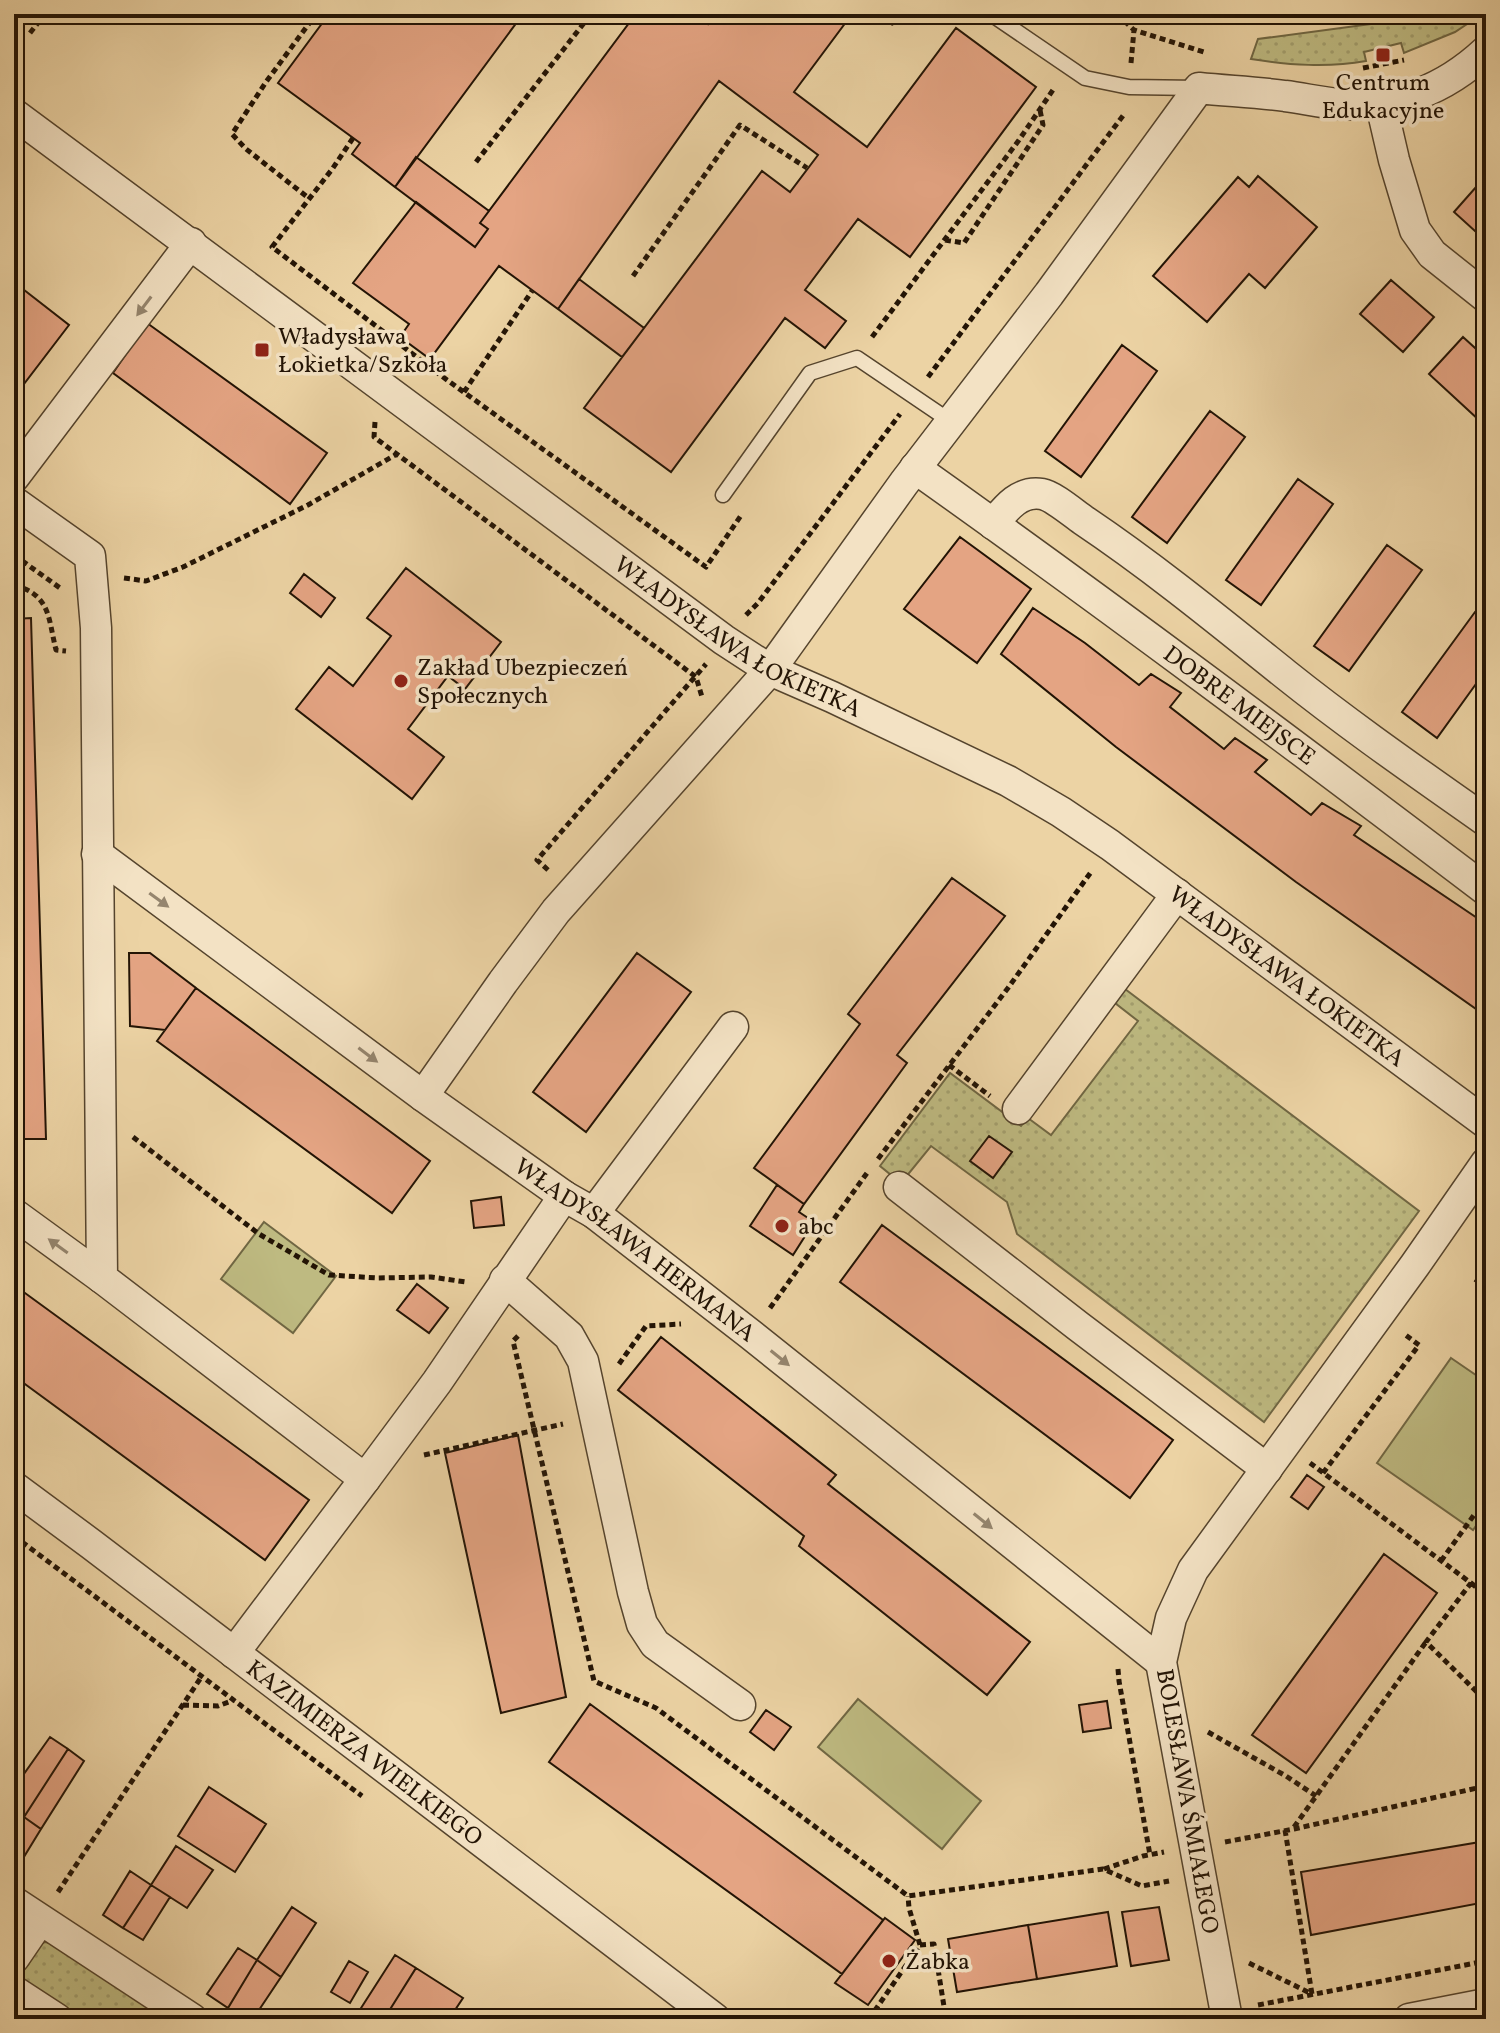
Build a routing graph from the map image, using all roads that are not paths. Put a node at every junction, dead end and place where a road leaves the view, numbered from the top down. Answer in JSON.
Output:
{"nodes":[{"id":1,"x":991,"y":14,"type":"edge"},
{"id":2,"x":1486,"y":51,"type":"edge"},
{"id":3,"x":1199,"y":88,"type":"junction"},
{"id":4,"x":1381,"y":104,"type":"junction"},
{"id":5,"x":14,"y":114,"type":"edge"},
{"id":6,"x":191,"y":243,"type":"junction"},
{"id":7,"x":1486,"y":297,"type":"edge"},
{"id":8,"x":950,"y":421,"type":"junction"},
{"id":9,"x":915,"y":468,"type":"junction"},
{"id":10,"x":14,"y":477,"type":"edge"},
{"id":11,"x":723,"y":495,"type":"road end"},
{"id":12,"x":14,"y":502,"type":"edge"},
{"id":13,"x":993,"y":524,"type":"junction"},
{"id":14,"x":770,"y":670,"type":"junction"},
{"id":15,"x":1486,"y":821,"type":"edge"},
{"id":16,"x":97,"y":854,"type":"junction"},
{"id":17,"x":1486,"y":890,"type":"edge"},
{"id":18,"x":1177,"y":894,"type":"junction"},
{"id":19,"x":733,"y":1027,"type":"dead end"},
{"id":20,"x":423,"y":1096,"type":"junction"},
{"id":21,"x":1018,"y":1109,"type":"dead end"},
{"id":22,"x":1486,"y":1123,"type":"edge"},
{"id":23,"x":1486,"y":1163,"type":"edge"},
{"id":24,"x":899,"y":1187,"type":"dead end"},
{"id":25,"x":564,"y":1196,"type":"junction"},
{"id":26,"x":594,"y":1213,"type":"junction"},
{"id":27,"x":14,"y":1214,"type":"edge"},
{"id":28,"x":102,"y":1278,"type":"junction"},
{"id":29,"x":501,"y":1286,"type":"junction"},
{"id":30,"x":1276,"y":1456,"type":"junction"},
{"id":31,"x":365,"y":1479,"type":"junction"},
{"id":32,"x":14,"y":1487,"type":"edge"},
{"id":33,"x":234,"y":1653,"type":"junction"},
{"id":34,"x":1161,"y":1662,"type":"junction"},
{"id":35,"x":740,"y":1705,"type":"dead end"},
{"id":36,"x":14,"y":1902,"type":"edge"},
{"id":37,"x":40,"y":1920,"type":"junction"},
{"id":38,"x":14,"y":1958,"type":"edge"},
{"id":39,"x":14,"y":1991,"type":"edge"},
{"id":40,"x":1486,"y":2004,"type":"edge"},
{"id":41,"x":1240,"y":2012,"type":"edge"},
{"id":42,"x":57,"y":2019,"type":"edge"},
{"id":43,"x":192,"y":2019,"type":"edge"},
{"id":44,"x":715,"y":2019,"type":"edge"},
{"id":45,"x":1409,"y":2019,"type":"edge"}],
"edges":[{"from":1,"to":3,"type":"lane"},
{"from":2,"to":4,"type":"street"},
{"from":3,"to":4,"type":"street"},
{"from":3,"to":8,"type":"street"},
{"from":4,"to":7,"type":"street"},
{"from":5,"to":6,"type":"street","name":"WŁADYSŁAWA ŁOKIETKA"},
{"from":6,"to":10,"type":"street","one_way":true},
{"from":6,"to":14,"type":"street","name":"WŁADYSŁAWA ŁOKIETKA"},
{"from":8,"to":9,"type":"street"},
{"from":8,"to":11,"type":"lane"},
{"from":9,"to":13,"type":"street","name":"DOBRE MIEJSCE"},
{"from":9,"to":14,"type":"street"},
{"from":12,"to":16,"type":"street"},
{"from":13,"to":15,"type":"street"},
{"from":13,"to":17,"type":"street","name":"DOBRE MIEJSCE"},
{"from":14,"to":18,"type":"street","name":"WŁADYSŁAWA ŁOKIETKA"},
{"from":14,"to":20,"type":"street"},
{"from":16,"to":20,"type":"street","name":"WŁADYSŁAWA HERMANA","one_way":true},
{"from":16,"to":28,"type":"street"},
{"from":18,"to":21,"type":"street"},
{"from":18,"to":22,"type":"street","name":"WŁADYSŁAWA ŁOKIETKA"},
{"from":19,"to":26,"type":"street"},
{"from":20,"to":25,"type":"street","name":"WŁADYSŁAWA HERMANA"},
{"from":23,"to":30,"type":"street","name":"BOLESŁAWA ŚMIAŁEGO"},
{"from":24,"to":30,"type":"street"},
{"from":25,"to":26,"type":"street","name":"WŁADYSŁAWA HERMANA"},
{"from":25,"to":29,"type":"street"},
{"from":26,"to":34,"type":"street","name":"WŁADYSŁAWA HERMANA","one_way":true},
{"from":28,"to":27,"type":"street","one_way":true},
{"from":28,"to":31,"type":"street"},
{"from":29,"to":31,"type":"street"},
{"from":29,"to":35,"type":"street"},
{"from":30,"to":34,"type":"street","name":"BOLESŁAWA ŚMIAŁEGO"},
{"from":31,"to":33,"type":"street"},
{"from":32,"to":33,"type":"street","name":"KAZIMIERZA WIELKIEGO"},
{"from":33,"to":44,"type":"street","name":"KAZIMIERZA WIELKIEGO"},
{"from":34,"to":41,"type":"street","name":"BOLESŁAWA ŚMIAŁEGO"},
{"from":36,"to":37,"type":"street"},
{"from":37,"to":38,"type":"street"},
{"from":37,"to":43,"type":"street"},
{"from":39,"to":42,"type":"street"},
{"from":40,"to":45,"type":"street"}]}
